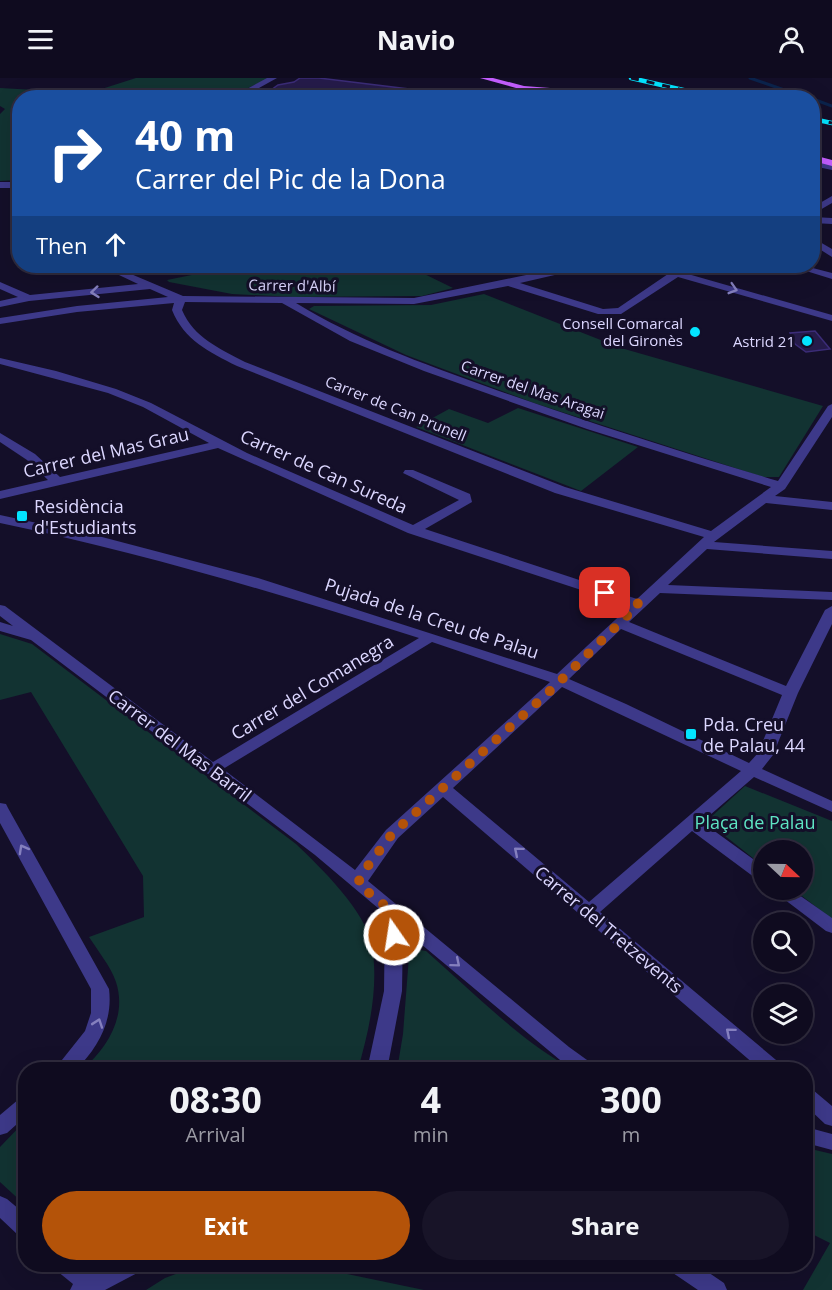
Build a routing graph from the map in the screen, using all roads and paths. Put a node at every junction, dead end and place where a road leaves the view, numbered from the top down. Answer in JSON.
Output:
{"nodes":[{"id":1,"x":273,"y":78,"type":"edge"},
{"id":2,"x":484,"y":78,"type":"edge"},
{"id":3,"x":526,"y":88,"type":"junction"},
{"id":4,"x":250,"y":90,"type":"edge"},
{"id":5,"x":531,"y":90,"type":"edge"},
{"id":6,"x":551,"y":90,"type":"edge"},
{"id":7,"x":122,"y":273,"type":"edge"},
{"id":8,"x":551,"y":273,"type":"edge"},
{"id":9,"x":677,"y":273,"type":"joint"},
{"id":10,"x":507,"y":283,"type":"junction"},
{"id":11,"x":0,"y":285,"type":"edge"},
{"id":12,"x":153,"y":286,"type":"junction"},
{"id":13,"x":29,"y":298,"type":"junction"},
{"id":14,"x":180,"y":299,"type":"junction"},
{"id":15,"x":284,"y":300,"type":"junction"},
{"id":16,"x":0,"y":304,"type":"edge"},
{"id":17,"x":832,"y":318,"type":"edge"},
{"id":18,"x":0,"y":321,"type":"edge"},
{"id":19,"x":0,"y":362,"type":"edge"},
{"id":20,"x":832,"y":408,"type":"edge"},
{"id":21,"x":0,"y":437,"type":"edge"},
{"id":22,"x":219,"y":444,"type":"junction"},
{"id":23,"x":409,"y":473,"type":"dead end"},
{"id":24,"x":58,"y":482,"type":"junction"},
{"id":25,"x":781,"y":486,"type":"junction"},
{"id":26,"x":0,"y":495,"type":"edge"},
{"id":27,"x":763,"y":499,"type":"junction"},
{"id":28,"x":832,"y":506,"type":"edge"},
{"id":29,"x":0,"y":519,"type":"edge"},
{"id":30,"x":413,"y":530,"type":"junction"},
{"id":31,"x":708,"y":540,"type":"junction"},
{"id":32,"x":832,"y":555,"type":"edge"},
{"id":33,"x":656,"y":589,"type":"junction"},
{"id":34,"x":832,"y":596,"type":"edge"},
{"id":35,"x":639,"y":604,"type":"junction"},
{"id":36,"x":832,"y":610,"type":"edge"},
{"id":37,"x":2,"y":618,"type":"edge"},
{"id":38,"x":619,"y":623,"type":"junction"},
{"id":39,"x":431,"y":637,"type":"junction"},
{"id":40,"x":559,"y":681,"type":"junction"},
{"id":41,"x":790,"y":693,"type":"junction"},
{"id":42,"x":212,"y":769,"type":"junction"},
{"id":43,"x":751,"y":771,"type":"junction"},
{"id":44,"x":443,"y":788,"type":"junction"},
{"id":45,"x":832,"y":807,"type":"edge"},
{"id":46,"x":0,"y":808,"type":"edge"},
{"id":47,"x":692,"y":823,"type":"junction"},
{"id":48,"x":753,"y":868,"type":"edge"},
{"id":49,"x":358,"y":884,"type":"junction"},
{"id":50,"x":795,"y":900,"type":"edge"},
{"id":51,"x":589,"y":912,"type":"junction"},
{"id":52,"x":394,"y":913,"type":"junction"},
{"id":53,"x":832,"y":927,"type":"edge"},
{"id":54,"x":71,"y":1062,"type":"edge"},
{"id":55,"x":379,"y":1062,"type":"edge"},
{"id":56,"x":576,"y":1062,"type":"edge"},
{"id":57,"x":766,"y":1062,"type":"edge"},
{"id":58,"x":813,"y":1101,"type":"edge"},
{"id":59,"x":18,"y":1111,"type":"edge"},
{"id":60,"x":832,"y":1118,"type":"edge"},
{"id":61,"x":0,"y":1127,"type":"edge"},
{"id":62,"x":813,"y":1137,"type":"edge"},
{"id":63,"x":832,"y":1142,"type":"edge"},
{"id":64,"x":0,"y":1205,"type":"edge"},
{"id":65,"x":18,"y":1221,"type":"edge"},
{"id":66,"x":72,"y":1272,"type":"edge"},
{"id":67,"x":118,"y":1272,"type":"edge"},
{"id":68,"x":690,"y":1272,"type":"edge"},
{"id":69,"x":87,"y":1288,"type":"edge"},
{"id":70,"x":716,"y":1290,"type":"edge"}],
"edges":[{"from":1,"to":4,"type":"street"},
{"from":2,"to":3,"type":"main road"},
{"from":3,"to":5,"type":"main road"},
{"from":3,"to":6,"type":"main road"},
{"from":7,"to":12,"type":"street"},
{"from":8,"to":10,"type":"street","name":"Carrer d'Albí"},
{"from":9,"to":10,"type":"street"},
{"from":9,"to":17,"type":"street","one_way":true},
{"from":10,"to":15,"type":"street","name":"Carrer d'Albí"},
{"from":11,"to":13,"type":"street"},
{"from":12,"to":13,"type":"street","one_way":true},
{"from":12,"to":14,"type":"street"},
{"from":13,"to":16,"type":"street"},
{"from":14,"to":15,"type":"street","name":"Carrer d'Albí"},
{"from":14,"to":18,"type":"street","name":"Carrer d'Albí"},
{"from":14,"to":31,"type":"street","name":"Carrer de Can Prunell"},
{"from":15,"to":25,"type":"street","name":"Carrer del Mas Aragai"},
{"from":19,"to":22,"type":"street","name":"Carrer de Can Sureda"},
{"from":20,"to":25,"type":"street"},
{"from":21,"to":24,"type":"street"},
{"from":22,"to":24,"type":"street","name":"Carrer del Mas Grau"},
{"from":22,"to":30,"type":"street","name":"Carrer de Can Sureda"},
{"from":23,"to":30,"type":"street"},
{"from":24,"to":26,"type":"street","name":"Carrer del Mas Grau"},
{"from":25,"to":27,"type":"street"},
{"from":27,"to":28,"type":"street"},
{"from":27,"to":31,"type":"street"},
{"from":29,"to":39,"type":"street","name":"Pujada de la Creu de Palau"},
{"from":30,"to":35,"type":"street","name":"Carrer de Can Sureda"},
{"from":31,"to":32,"type":"street","name":"Carrer de Can Prunell"},
{"from":31,"to":33,"type":"street"},
{"from":33,"to":34,"type":"street"},
{"from":33,"to":35,"type":"street"},
{"from":35,"to":38,"type":"street"},
{"from":36,"to":41,"type":"street"},
{"from":37,"to":42,"type":"street","name":"Carrer del Mas Barril"},
{"from":38,"to":40,"type":"street"},
{"from":38,"to":41,"type":"street"},
{"from":39,"to":40,"type":"street","name":"Pujada de la Creu de Palau"},
{"from":39,"to":42,"type":"street","name":"Carrer del Comanegra"},
{"from":40,"to":43,"type":"street","name":"Pujada de la Creu de Palau"},
{"from":40,"to":44,"type":"street"},
{"from":41,"to":43,"type":"street"},
{"from":42,"to":49,"type":"street","name":"Carrer del Mas Barril"},
{"from":43,"to":45,"type":"street","name":"Pujada de la Creu de Palau"},
{"from":43,"to":47,"type":"street"},
{"from":44,"to":49,"type":"street"},
{"from":51,"to":44,"type":"street","name":"Carrer del Tretzevents","one_way":true},
{"from":54,"to":46,"type":"street","one_way":true},
{"from":47,"to":48,"type":"street"},
{"from":47,"to":51,"type":"street"},
{"from":49,"to":52,"type":"street","name":"Carrer del Mas Barril"},
{"from":50,"to":53,"type":"street"},
{"from":57,"to":51,"type":"street","name":"Carrer del Tretzevents","one_way":true},
{"from":52,"to":55,"type":"street"},
{"from":52,"to":56,"type":"street","name":"Carrer del Mas Barril","one_way":true},
{"from":58,"to":60,"type":"street"},
{"from":59,"to":61,"type":"street"},
{"from":62,"to":63,"type":"street"},
{"from":64,"to":65,"type":"street"},
{"from":66,"to":69,"type":"street"},
{"from":67,"to":69,"type":"street"},
{"from":68,"to":70,"type":"street"}]}
